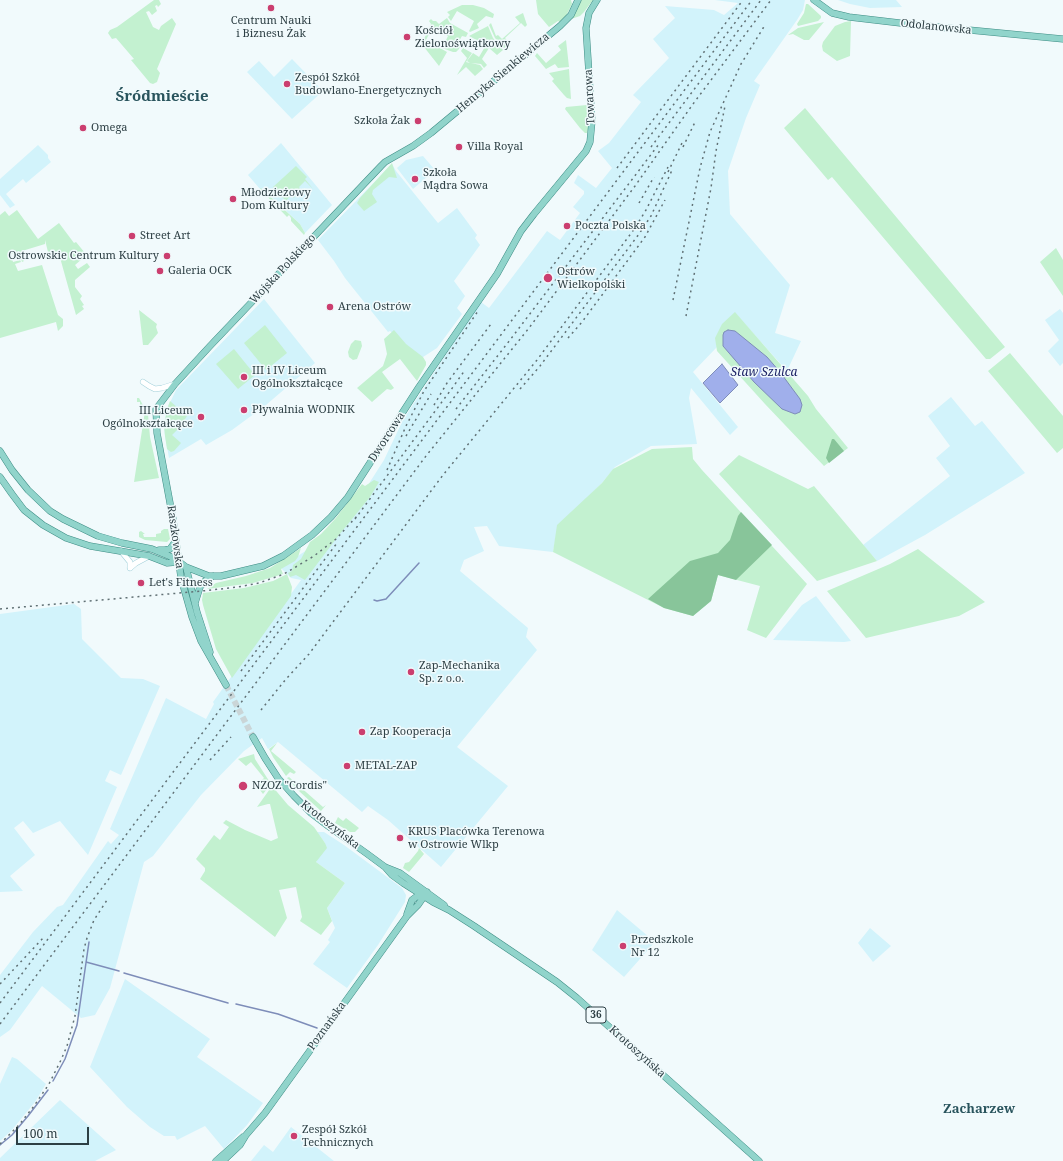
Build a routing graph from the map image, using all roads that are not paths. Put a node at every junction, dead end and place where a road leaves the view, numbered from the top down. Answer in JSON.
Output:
{"nodes":[{"id":1,"x":578,"y":0,"type":"edge"},
{"id":2,"x":597,"y":0,"type":"edge"},
{"id":3,"x":814,"y":0,"type":"edge"},
{"id":4,"x":1063,"y":39,"type":"edge"},
{"id":5,"x":421,"y":141,"type":"joint"},
{"id":6,"x":514,"y":242,"type":"joint"},
{"id":7,"x":143,"y":382,"type":"dead end"},
{"id":8,"x":175,"y":384,"type":"junction"},
{"id":9,"x":156,"y":409,"type":"joint"},
{"id":10,"x":0,"y":450,"type":"edge"},
{"id":11,"x":0,"y":477,"type":"edge"},
{"id":12,"x":175,"y":542,"type":"junction"},
{"id":13,"x":152,"y":549,"type":"junction"},
{"id":14,"x":121,"y":551,"type":"junction"},
{"id":15,"x":149,"y":556,"type":"junction"},
{"id":16,"x":178,"y":562,"type":"junction"},
{"id":17,"x":167,"y":563,"type":"junction"},
{"id":18,"x":186,"y":567,"type":"junction"},
{"id":19,"x":180,"y":572,"type":"junction"},
{"id":20,"x":213,"y":576,"type":"junction"},
{"id":21,"x":195,"y":606,"type":"junction"},
{"id":22,"x":212,"y":659,"type":"junction"},
{"id":23,"x":226,"y":685,"type":"tunnel mouth"},
{"id":24,"x":253,"y":737,"type":"tunnel mouth"},
{"id":25,"x":424,"y":894,"type":"junction"},
{"id":26,"x":246,"y":1135,"type":"junction"},
{"id":27,"x":216,"y":1161,"type":"edge"},
{"id":28,"x":223,"y":1161,"type":"edge"},
{"id":29,"x":760,"y":1161,"type":"edge"}],
"edges":[{"from":1,"to":5,"type":"main road","name":"Henryka Sienkiewicza"},
{"from":2,"to":6,"type":"main road","name":"Towarowa"},
{"from":3,"to":4,"type":"main road","name":"Odolanowska"},
{"from":5,"to":8,"type":"main road","name":"Wojska Polskiego"},
{"from":6,"to":20,"type":"main road","name":"Dworcowa"},
{"from":7,"to":8,"type":"street"},
{"from":8,"to":9,"type":"main road","name":"Wojska Polskiego"},
{"from":9,"to":12,"type":"main road","name":"Raszkowska"},
{"from":10,"to":13,"type":"main road"},
{"from":11,"to":14,"type":"main road"},
{"from":12,"to":13,"type":"main road"},
{"from":12,"to":16,"type":"main road","name":"Raszkowska"},
{"from":13,"to":16,"type":"main road","name":"Dworcowa"},
{"from":14,"to":15,"type":"main road"},
{"from":14,"to":15,"type":"street"},
{"from":15,"to":17,"type":"main road"},
{"from":16,"to":17,"type":"main road"},
{"from":16,"to":18,"type":"main road","name":"Dworcowa"},
{"from":16,"to":19,"type":"main road","name":"Raszkowska"},
{"from":17,"to":19,"type":"main road"},
{"from":18,"to":20,"type":"main road","name":"Dworcowa"},
{"from":18,"to":21,"type":"main road","name":"Raszkowska"},
{"from":19,"to":22,"type":"main road","name":"Raszkowska"},
{"from":20,"to":21,"type":"main road"},
{"from":21,"to":22,"type":"main road","name":"Raszkowska"},
{"from":22,"to":23,"type":"main road","name":"Raszkowska"},
{"from":24,"to":25,"type":"main road","name":"Krotoszyńska"},
{"from":25,"to":26,"type":"main road","name":"Poznańska"},
{"from":25,"to":29,"type":"main road","name":"Krotoszyńska","number":"36"},
{"from":26,"to":27,"type":"main road","name":"Poznańska"},
{"from":26,"to":28,"type":"main road","name":"Poznańska"}]}
